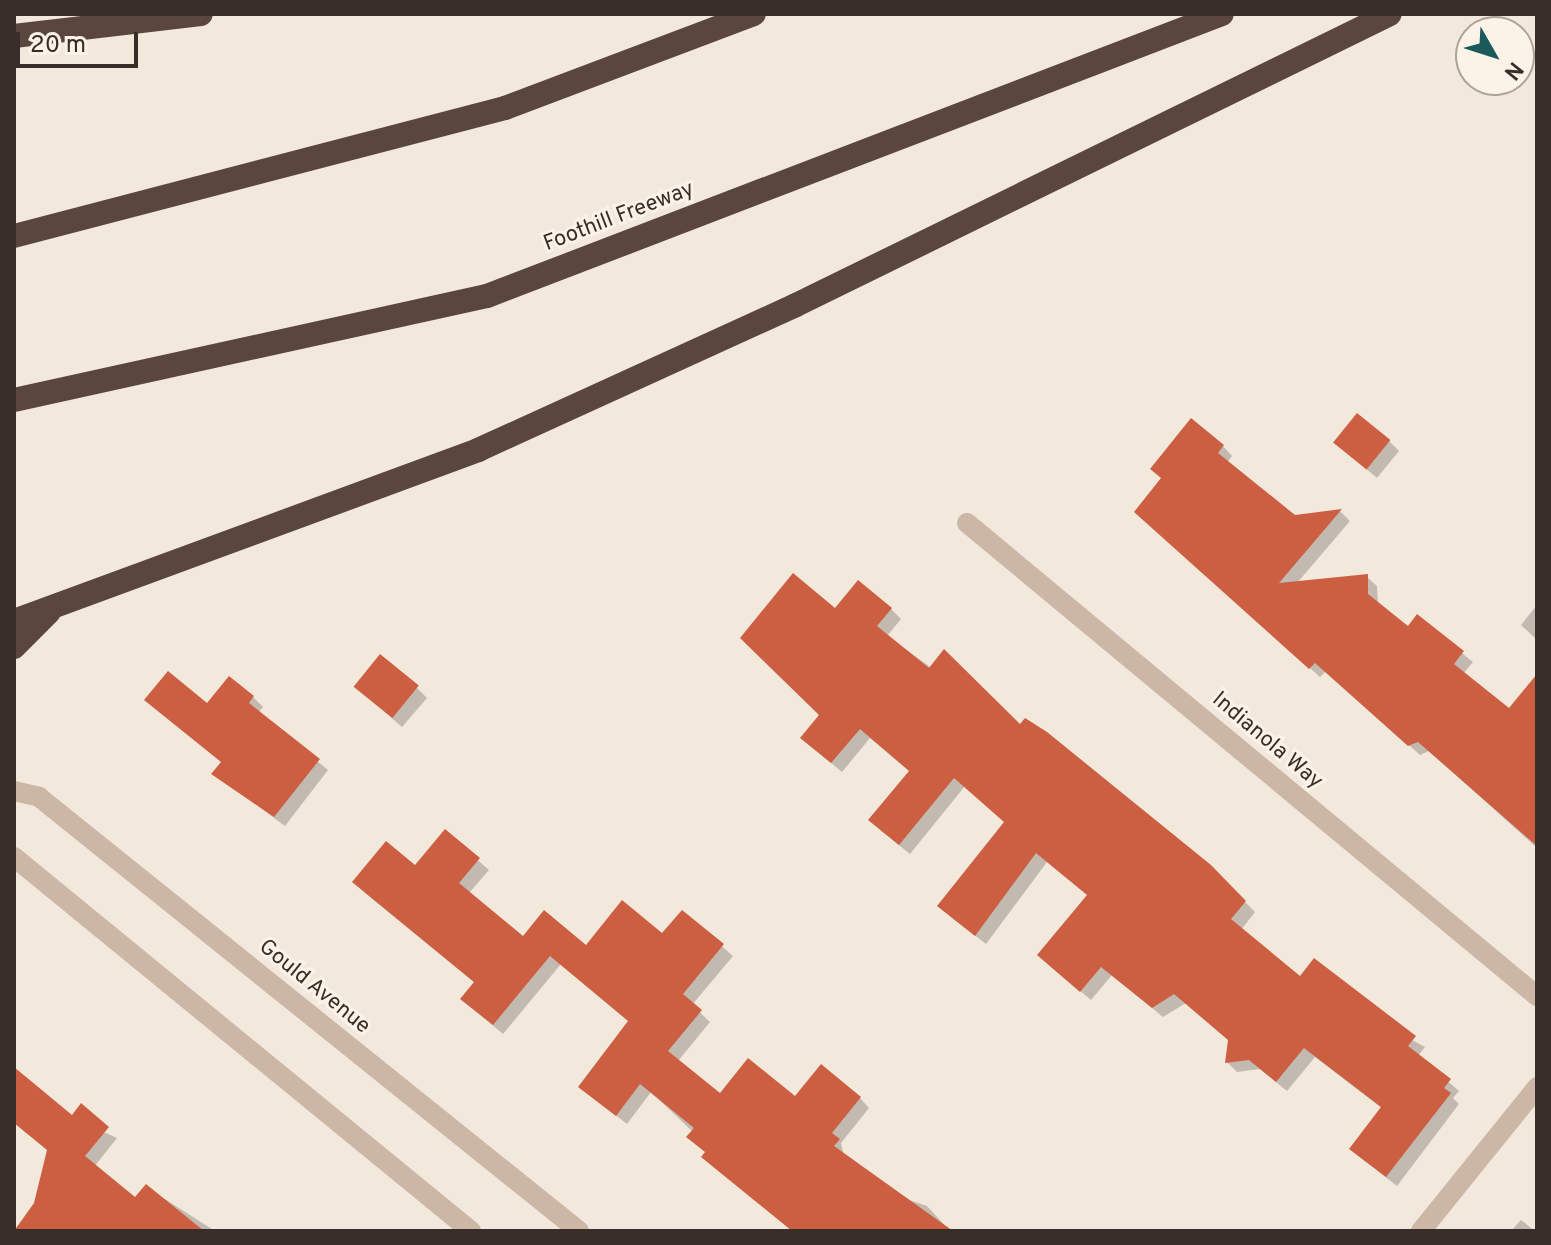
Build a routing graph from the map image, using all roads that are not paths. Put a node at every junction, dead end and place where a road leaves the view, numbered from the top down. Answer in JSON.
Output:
{"nodes":[{"id":1,"x":201,"y":14,"type":"edge"},
{"id":2,"x":754,"y":14,"type":"edge"},
{"id":3,"x":1222,"y":14,"type":"edge"},
{"id":4,"x":1390,"y":14,"type":"edge"},
{"id":5,"x":14,"y":36,"type":"edge"},
{"id":6,"x":14,"y":236,"type":"edge"},
{"id":7,"x":14,"y":400,"type":"edge"},
{"id":8,"x":967,"y":523,"type":"dead end"},
{"id":9,"x":57,"y":605,"type":"junction"},
{"id":10,"x":14,"y":621,"type":"edge"},
{"id":11,"x":14,"y":647,"type":"edge"},
{"id":12,"x":14,"y":791,"type":"edge"},
{"id":13,"x":14,"y":857,"type":"edge"},
{"id":14,"x":1537,"y":996,"type":"edge"},
{"id":15,"x":1537,"y":1087,"type":"edge"},
{"id":16,"x":471,"y":1231,"type":"edge"},
{"id":17,"x":579,"y":1231,"type":"edge"},
{"id":18,"x":1421,"y":1231,"type":"edge"}],
"edges":[{"from":1,"to":5,"type":"highway"},
{"from":2,"to":6,"type":"highway"},
{"from":3,"to":7,"type":"highway","name":"Foothill Freeway"},
{"from":4,"to":9,"type":"highway"},
{"from":8,"to":14,"type":"street","name":"Indianola Way"},
{"from":9,"to":10,"type":"highway"},
{"from":9,"to":11,"type":"highway"},
{"from":12,"to":17,"type":"street","name":"Gould Avenue"},
{"from":13,"to":16,"type":"street"},
{"from":15,"to":18,"type":"street"}]}
